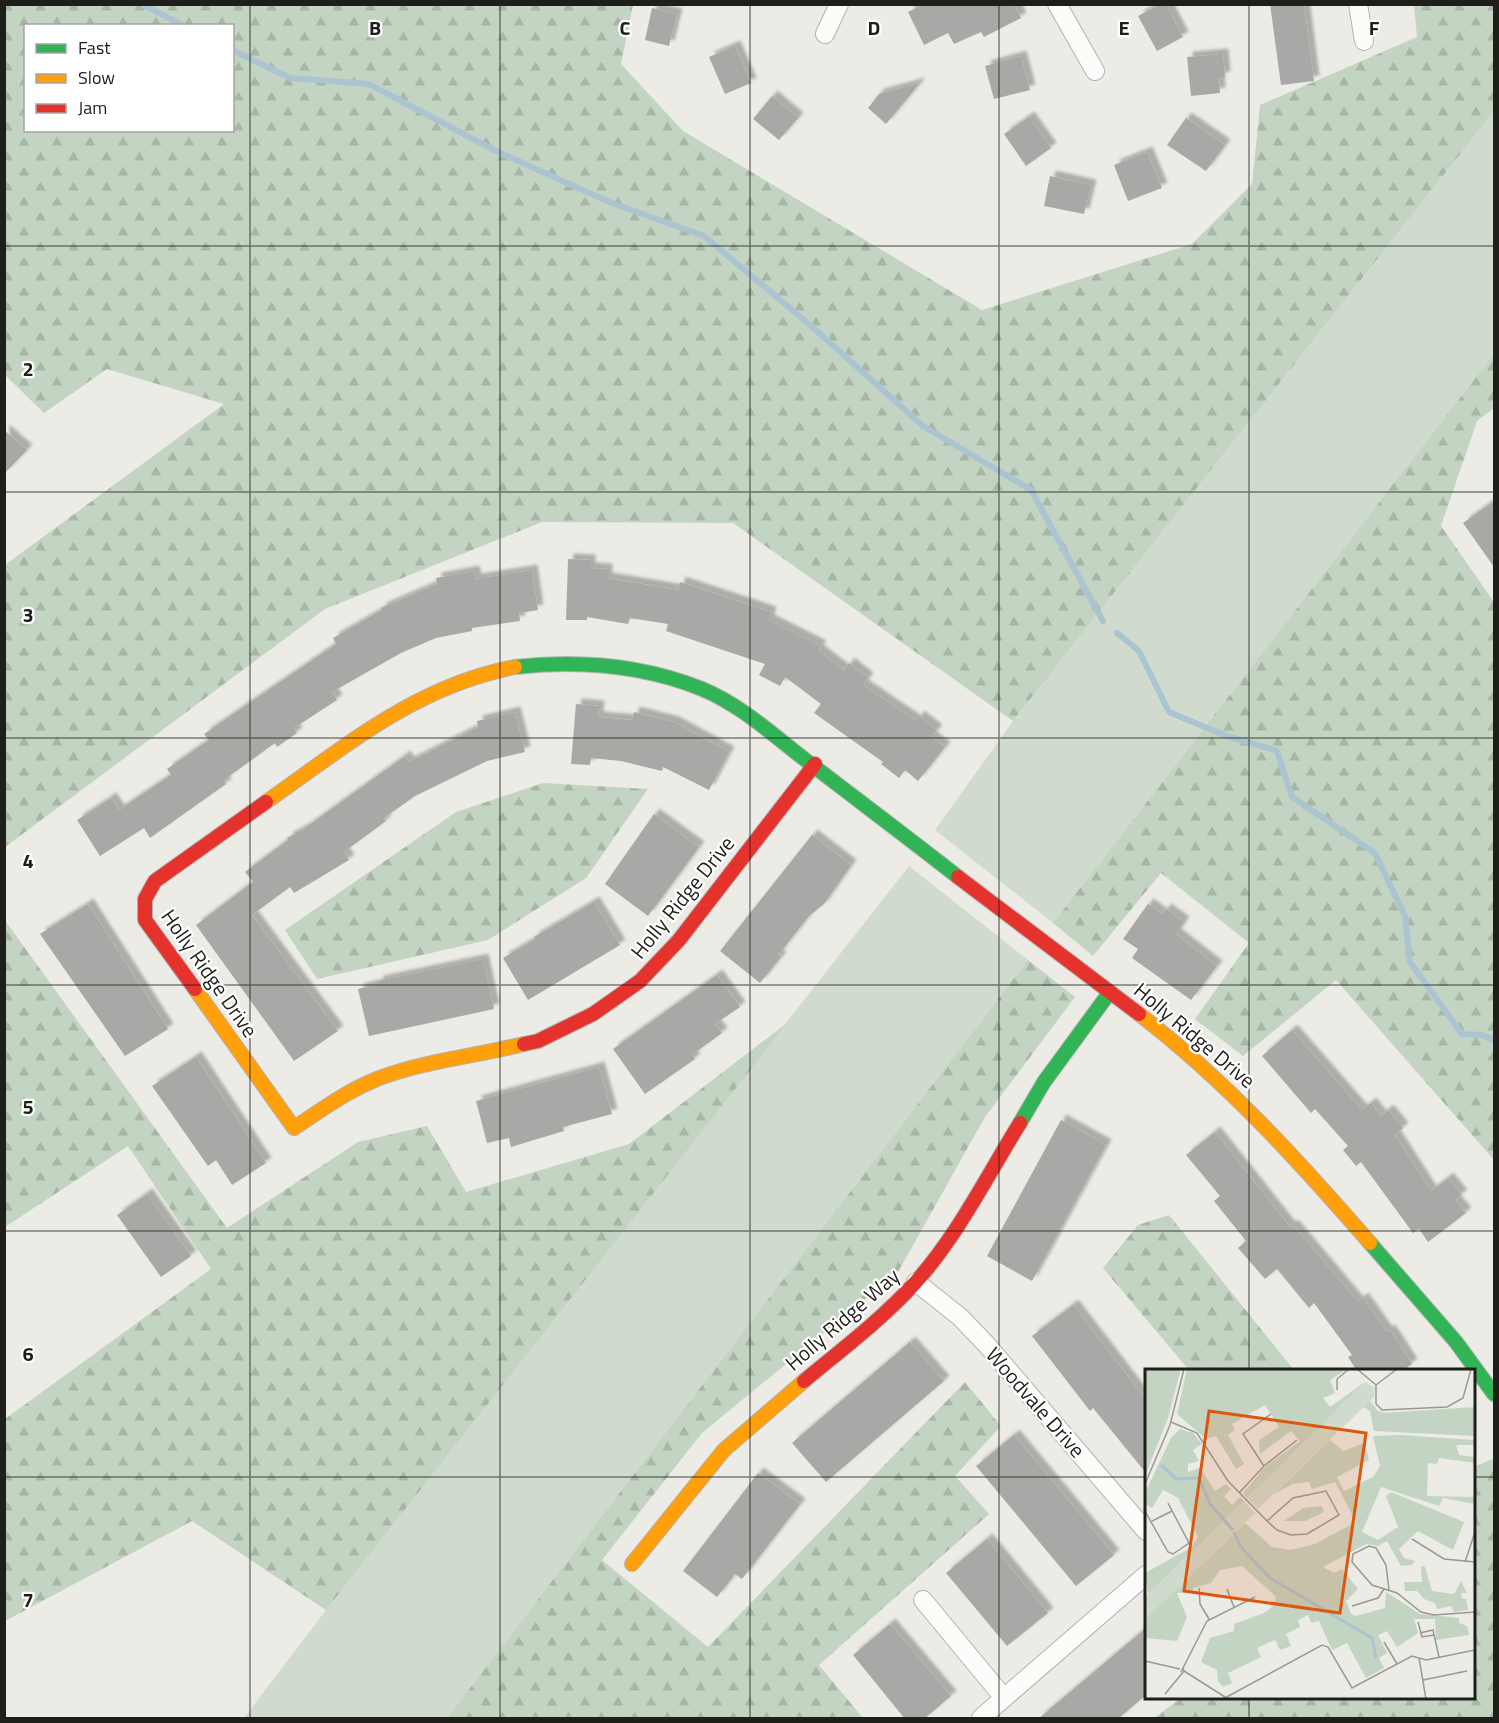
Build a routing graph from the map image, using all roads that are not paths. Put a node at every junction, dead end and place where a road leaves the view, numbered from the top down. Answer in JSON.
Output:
{"nodes":[{"id":1,"x":839,"y":4,"type":"edge"},
{"id":2,"x":1057,"y":4,"type":"edge"},
{"id":3,"x":1358,"y":4,"type":"edge"},
{"id":4,"x":825,"y":34,"type":"dead end"},
{"id":5,"x":1364,"y":41,"type":"dead end"},
{"id":6,"x":1095,"y":71,"type":"dead end"},
{"id":7,"x":814,"y":764,"type":"junction"},
{"id":8,"x":1110,"y":992,"type":"junction"},
{"id":9,"x":916,"y":1282,"type":"junction"},
{"id":10,"x":1494,"y":1394,"type":"edge"},
{"id":11,"x":1145,"y":1530,"type":"edge"},
{"id":12,"x":632,"y":1564,"type":"dead end"},
{"id":13,"x":1145,"y":1576,"type":"edge"},
{"id":14,"x":923,"y":1600,"type":"dead end"},
{"id":15,"x":1004,"y":1698,"type":"junction"},
{"id":16,"x":981,"y":1719,"type":"edge"}],
"edges":[{"from":1,"to":4,"type":"street"},
{"from":2,"to":6,"type":"street"},
{"from":3,"to":5,"type":"street"},
{"from":7,"to":7,"type":"street","name":"Holly Ridge Drive"},
{"from":7,"to":8,"type":"street","name":"Holly Ridge Drive"},
{"from":8,"to":9,"type":"street","name":"Holly Ridge Way"},
{"from":8,"to":10,"type":"street","name":"Holly Ridge Drive"},
{"from":9,"to":11,"type":"street","name":"Woodvale Drive"},
{"from":9,"to":12,"type":"street","name":"Holly Ridge Way"},
{"from":13,"to":15,"type":"street"},
{"from":14,"to":15,"type":"street"},
{"from":15,"to":16,"type":"street"}]}
